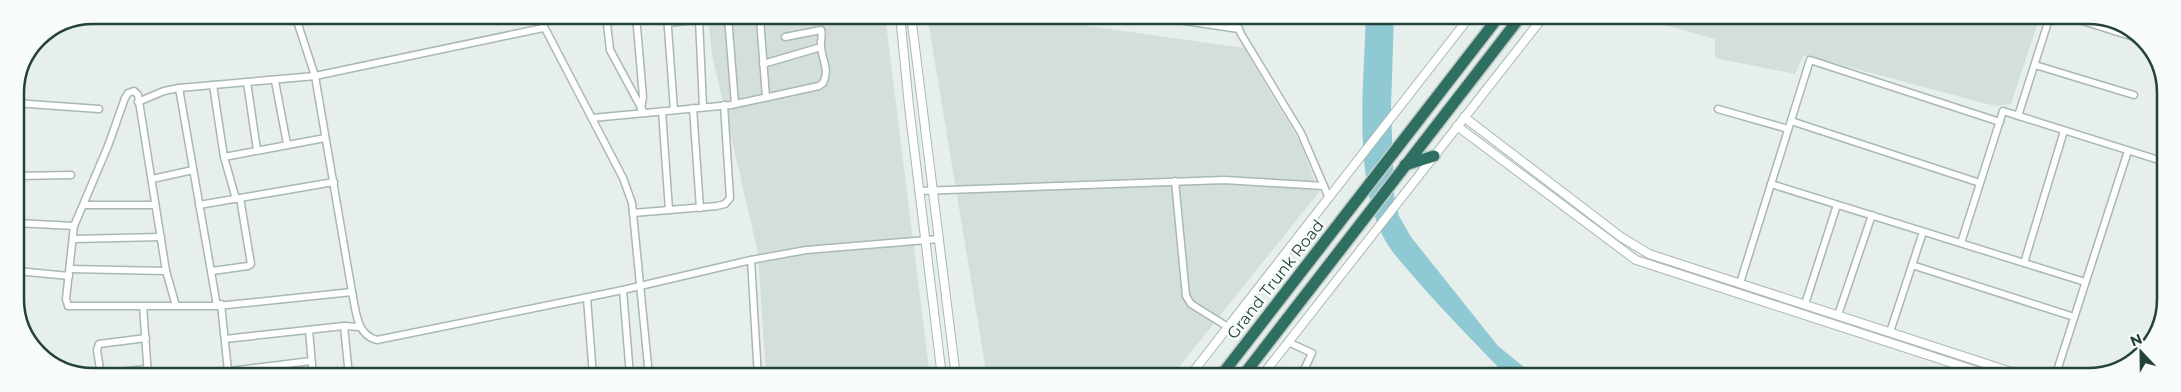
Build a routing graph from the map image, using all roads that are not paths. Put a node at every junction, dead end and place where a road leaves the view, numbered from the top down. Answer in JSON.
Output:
{"nodes":[{"id":1,"x":298,"y":24,"type":"edge"},
{"id":2,"x":541,"y":24,"type":"edge"},
{"id":3,"x":607,"y":24,"type":"edge"},
{"id":4,"x":637,"y":24,"type":"edge"},
{"id":5,"x":667,"y":24,"type":"edge"},
{"id":6,"x":699,"y":24,"type":"edge"},
{"id":7,"x":729,"y":24,"type":"edge"},
{"id":8,"x":760,"y":24,"type":"edge"},
{"id":9,"x":901,"y":24,"type":"edge"},
{"id":10,"x":912,"y":24,"type":"edge"},
{"id":11,"x":1205,"y":24,"type":"edge"},
{"id":12,"x":1237,"y":24,"type":"edge"},
{"id":13,"x":1465,"y":24,"type":"edge"},
{"id":14,"x":1494,"y":24,"type":"edge"},
{"id":15,"x":1515,"y":24,"type":"edge"},
{"id":16,"x":1538,"y":24,"type":"edge"},
{"id":17,"x":2048,"y":24,"type":"edge"},
{"id":18,"x":2093,"y":24,"type":"edge"},
{"id":19,"x":543,"y":28,"type":"junction"},
{"id":20,"x":2106,"y":28,"type":"joint"},
{"id":21,"x":1239,"y":29,"type":"junction"},
{"id":22,"x":2126,"y":34,"type":"edge"},
{"id":23,"x":785,"y":37,"type":"dead end"},
{"id":24,"x":821,"y":47,"type":"junction"},
{"id":25,"x":763,"y":64,"type":"junction"},
{"id":26,"x":2035,"y":65,"type":"junction"},
{"id":27,"x":315,"y":76,"type":"junction"},
{"id":28,"x":275,"y":81,"type":"junction"},
{"id":29,"x":247,"y":82,"type":"junction"},
{"id":30,"x":213,"y":85,"type":"junction"},
{"id":31,"x":179,"y":88,"type":"junction"},
{"id":32,"x":2134,"y":96,"type":"dead end"},
{"id":33,"x":766,"y":97,"type":"junction"},
{"id":34,"x":138,"y":102,"type":"junction"},
{"id":35,"x":24,"y":104,"type":"edge"},
{"id":36,"x":735,"y":104,"type":"junction"},
{"id":37,"x":724,"y":106,"type":"junction"},
{"id":38,"x":703,"y":107,"type":"junction"},
{"id":39,"x":99,"y":108,"type":"dead end"},
{"id":40,"x":693,"y":108,"type":"junction"},
{"id":41,"x":1718,"y":109,"type":"dead end"},
{"id":42,"x":674,"y":110,"type":"junction"},
{"id":43,"x":642,"y":111,"type":"junction"},
{"id":44,"x":662,"y":111,"type":"junction"},
{"id":45,"x":2018,"y":116,"type":"junction"},
{"id":46,"x":1464,"y":117,"type":"junction"},
{"id":47,"x":592,"y":118,"type":"junction"},
{"id":48,"x":1791,"y":121,"type":"junction"},
{"id":49,"x":2000,"y":122,"type":"junction"},
{"id":50,"x":1457,"y":126,"type":"junction"},
{"id":51,"x":1788,"y":129,"type":"junction"},
{"id":52,"x":2064,"y":130,"type":"junction"},
{"id":53,"x":325,"y":138,"type":"junction"},
{"id":54,"x":287,"y":144,"type":"junction"},
{"id":55,"x":257,"y":150,"type":"junction"},
{"id":56,"x":2128,"y":151,"type":"junction"},
{"id":57,"x":1434,"y":156,"type":"junction"},
{"id":58,"x":224,"y":157,"type":"junction"},
{"id":59,"x":2157,"y":160,"type":"edge"},
{"id":60,"x":1405,"y":165,"type":"junction"},
{"id":61,"x":193,"y":170,"type":"junction"},
{"id":62,"x":71,"y":175,"type":"dead end"},
{"id":63,"x":24,"y":176,"type":"edge"},
{"id":64,"x":152,"y":179,"type":"junction"},
{"id":65,"x":1175,"y":181,"type":"junction"},
{"id":66,"x":334,"y":182,"type":"junction"},
{"id":67,"x":1980,"y":183,"type":"junction"},
{"id":68,"x":1771,"y":184,"type":"junction"},
{"id":69,"x":1324,"y":186,"type":"junction"},
{"id":70,"x":919,"y":191,"type":"junction"},
{"id":71,"x":933,"y":191,"type":"junction"},
{"id":72,"x":1329,"y":198,"type":"junction"},
{"id":73,"x":238,"y":199,"type":"junction"},
{"id":74,"x":84,"y":204,"type":"junction"},
{"id":75,"x":1837,"y":204,"type":"junction"},
{"id":76,"x":155,"y":205,"type":"junction"},
{"id":77,"x":199,"y":205,"type":"junction"},
{"id":78,"x":700,"y":208,"type":"junction"},
{"id":79,"x":669,"y":210,"type":"junction"},
{"id":80,"x":633,"y":213,"type":"junction"},
{"id":81,"x":1872,"y":215,"type":"junction"},
{"id":82,"x":24,"y":223,"type":"edge"},
{"id":83,"x":74,"y":226,"type":"junction"},
{"id":84,"x":1923,"y":232,"type":"junction"},
{"id":85,"x":160,"y":237,"type":"junction"},
{"id":86,"x":73,"y":239,"type":"junction"},
{"id":87,"x":939,"y":239,"type":"junction"},
{"id":88,"x":925,"y":240,"type":"junction"},
{"id":89,"x":1961,"y":243,"type":"junction"},
{"id":90,"x":751,"y":260,"type":"junction"},
{"id":91,"x":2024,"y":263,"type":"junction"},
{"id":92,"x":1912,"y":265,"type":"junction"},
{"id":93,"x":24,"y":271,"type":"edge"},
{"id":94,"x":166,"y":271,"type":"junction"},
{"id":95,"x":212,"y":271,"type":"junction"},
{"id":96,"x":70,"y":272,"type":"junction"},
{"id":97,"x":2085,"y":282,"type":"junction"},
{"id":98,"x":1740,"y":283,"type":"junction"},
{"id":99,"x":641,"y":286,"type":"junction"},
{"id":100,"x":623,"y":290,"type":"junction"},
{"id":101,"x":352,"y":292,"type":"junction"},
{"id":102,"x":587,"y":298,"type":"junction"},
{"id":103,"x":1805,"y":304,"type":"junction"},
{"id":104,"x":219,"y":305,"type":"junction"},
{"id":105,"x":143,"y":306,"type":"junction"},
{"id":106,"x":176,"y":306,"type":"junction"},
{"id":107,"x":1838,"y":315,"type":"junction"},
{"id":108,"x":2074,"y":317,"type":"junction"},
{"id":109,"x":344,"y":326,"type":"junction"},
{"id":110,"x":360,"y":327,"type":"junction"},
{"id":111,"x":1228,"y":327,"type":"junction"},
{"id":112,"x":309,"y":330,"type":"junction"},
{"id":113,"x":1890,"y":332,"type":"junction"},
{"id":114,"x":146,"y":338,"type":"junction"},
{"id":115,"x":224,"y":339,"type":"junction"},
{"id":116,"x":1288,"y":342,"type":"junction"},
{"id":117,"x":311,"y":361,"type":"junction"},
{"id":118,"x":100,"y":368,"type":"edge"},
{"id":119,"x":148,"y":368,"type":"edge"},
{"id":120,"x":224,"y":368,"type":"edge"},
{"id":121,"x":260,"y":368,"type":"edge"},
{"id":122,"x":312,"y":368,"type":"edge"},
{"id":123,"x":348,"y":368,"type":"edge"},
{"id":124,"x":592,"y":368,"type":"edge"},
{"id":125,"x":629,"y":368,"type":"edge"},
{"id":126,"x":648,"y":368,"type":"edge"},
{"id":127,"x":758,"y":368,"type":"edge"},
{"id":128,"x":941,"y":368,"type":"edge"},
{"id":129,"x":955,"y":368,"type":"edge"},
{"id":130,"x":1196,"y":368,"type":"edge"},
{"id":131,"x":1227,"y":368,"type":"edge"},
{"id":132,"x":1249,"y":368,"type":"edge"},
{"id":133,"x":1268,"y":368,"type":"edge"},
{"id":134,"x":1305,"y":368,"type":"edge"},
{"id":135,"x":1967,"y":368,"type":"edge"},
{"id":136,"x":2000,"y":368,"type":"edge"},
{"id":137,"x":2058,"y":368,"type":"edge"}],
"edges":[{"from":1,"to":27,"type":"street"},
{"from":2,"to":19,"type":"street"},
{"from":3,"to":43,"type":"street"},
{"from":4,"to":43,"type":"street"},
{"from":5,"to":42,"type":"street"},
{"from":6,"to":38,"type":"street"},
{"from":7,"to":36,"type":"street"},
{"from":8,"to":25,"type":"street"},
{"from":9,"to":70,"type":"street"},
{"from":10,"to":71,"type":"street"},
{"from":11,"to":21,"type":"street"},
{"from":12,"to":21,"type":"street"},
{"from":13,"to":72,"type":"street"},
{"from":14,"to":131,"type":"highway","name":"Grand Trunk Road"},
{"from":15,"to":60,"type":"highway","name":"Grand Trunk Road"},
{"from":16,"to":46,"type":"street"},
{"from":17,"to":26,"type":"street"},
{"from":18,"to":20,"type":"street"},
{"from":19,"to":27,"type":"street"},
{"from":19,"to":47,"type":"street"},
{"from":20,"to":22,"type":"street"},
{"from":21,"to":69,"type":"street"},
{"from":23,"to":24,"type":"street"},
{"from":24,"to":25,"type":"street"},
{"from":24,"to":33,"type":"street"},
{"from":25,"to":33,"type":"street"},
{"from":26,"to":32,"type":"street"},
{"from":26,"to":45,"type":"street"},
{"from":27,"to":28,"type":"street"},
{"from":27,"to":53,"type":"street"},
{"from":28,"to":29,"type":"street"},
{"from":28,"to":54,"type":"street"},
{"from":29,"to":30,"type":"street"},
{"from":29,"to":55,"type":"street"},
{"from":30,"to":31,"type":"street"},
{"from":30,"to":58,"type":"street"},
{"from":31,"to":34,"type":"street"},
{"from":31,"to":61,"type":"street"},
{"from":33,"to":36,"type":"street"},
{"from":34,"to":64,"type":"street"},
{"from":34,"to":74,"type":"street"},
{"from":35,"to":39,"type":"street"},
{"from":36,"to":37,"type":"street"},
{"from":37,"to":38,"type":"street"},
{"from":37,"to":78,"type":"street"},
{"from":38,"to":40,"type":"street"},
{"from":40,"to":42,"type":"street"},
{"from":40,"to":78,"type":"street"},
{"from":41,"to":51,"type":"street"},
{"from":42,"to":44,"type":"street"},
{"from":43,"to":44,"type":"street"},
{"from":43,"to":47,"type":"street"},
{"from":44,"to":79,"type":"street"},
{"from":45,"to":49,"type":"street"},
{"from":45,"to":52,"type":"street"},
{"from":46,"to":50,"type":"street"},
{"from":46,"to":98,"type":"street"},
{"from":47,"to":80,"type":"street"},
{"from":48,"to":49,"type":"street"},
{"from":48,"to":51,"type":"street"},
{"from":48,"to":67,"type":"street"},
{"from":49,"to":67,"type":"street"},
{"from":50,"to":57,"type":"street"},
{"from":50,"to":135,"type":"street"},
{"from":51,"to":68,"type":"street"},
{"from":52,"to":56,"type":"street"},
{"from":52,"to":91,"type":"street"},
{"from":53,"to":54,"type":"street"},
{"from":53,"to":66,"type":"street"},
{"from":54,"to":55,"type":"street"},
{"from":55,"to":58,"type":"street"},
{"from":56,"to":59,"type":"street"},
{"from":56,"to":97,"type":"street"},
{"from":57,"to":60,"type":"highway"},
{"from":57,"to":116,"type":"street"},
{"from":58,"to":73,"type":"street"},
{"from":60,"to":132,"type":"highway","name":"Grand Trunk Road"},
{"from":61,"to":64,"type":"street"},
{"from":61,"to":77,"type":"street"},
{"from":62,"to":63,"type":"street"},
{"from":64,"to":76,"type":"street"},
{"from":65,"to":69,"type":"street"},
{"from":65,"to":71,"type":"street"},
{"from":65,"to":111,"type":"street"},
{"from":66,"to":73,"type":"street"},
{"from":66,"to":101,"type":"street"},
{"from":67,"to":89,"type":"street"},
{"from":68,"to":75,"type":"street"},
{"from":68,"to":98,"type":"street"},
{"from":69,"to":72,"type":"street"},
{"from":70,"to":71,"type":"street"},
{"from":70,"to":88,"type":"street"},
{"from":71,"to":87,"type":"street"},
{"from":72,"to":111,"type":"street"},
{"from":73,"to":77,"type":"street"},
{"from":73,"to":95,"type":"street"},
{"from":74,"to":76,"type":"street"},
{"from":74,"to":83,"type":"street"},
{"from":75,"to":81,"type":"street"},
{"from":75,"to":103,"type":"street"},
{"from":76,"to":85,"type":"street"},
{"from":77,"to":95,"type":"street"},
{"from":78,"to":79,"type":"street"},
{"from":79,"to":80,"type":"street"},
{"from":80,"to":99,"type":"street"},
{"from":81,"to":84,"type":"street"},
{"from":81,"to":107,"type":"street"},
{"from":82,"to":83,"type":"street"},
{"from":83,"to":86,"type":"street"},
{"from":84,"to":89,"type":"street"},
{"from":84,"to":92,"type":"street"},
{"from":85,"to":86,"type":"street"},
{"from":85,"to":94,"type":"street"},
{"from":86,"to":96,"type":"street"},
{"from":87,"to":88,"type":"street"},
{"from":87,"to":129,"type":"street"},
{"from":88,"to":90,"type":"street"},
{"from":88,"to":128,"type":"street"},
{"from":89,"to":91,"type":"street"},
{"from":90,"to":99,"type":"street"},
{"from":90,"to":127,"type":"street"},
{"from":91,"to":97,"type":"street"},
{"from":92,"to":108,"type":"street"},
{"from":92,"to":113,"type":"street"},
{"from":93,"to":96,"type":"street"},
{"from":94,"to":96,"type":"street"},
{"from":94,"to":106,"type":"street"},
{"from":95,"to":104,"type":"street"},
{"from":96,"to":105,"type":"street"},
{"from":97,"to":108,"type":"street"},
{"from":98,"to":103,"type":"street"},
{"from":99,"to":100,"type":"street"},
{"from":99,"to":126,"type":"street"},
{"from":100,"to":102,"type":"street"},
{"from":100,"to":125,"type":"street"},
{"from":101,"to":104,"type":"street"},
{"from":101,"to":110,"type":"street"},
{"from":102,"to":110,"type":"street"},
{"from":102,"to":124,"type":"street"},
{"from":103,"to":107,"type":"street"},
{"from":104,"to":106,"type":"street"},
{"from":104,"to":115,"type":"street"},
{"from":105,"to":106,"type":"street"},
{"from":105,"to":114,"type":"street"},
{"from":107,"to":113,"type":"street"},
{"from":108,"to":137,"type":"street"},
{"from":109,"to":110,"type":"street"},
{"from":109,"to":112,"type":"street"},
{"from":109,"to":123,"type":"street"},
{"from":111,"to":130,"type":"street"},
{"from":112,"to":115,"type":"street"},
{"from":112,"to":117,"type":"street"},
{"from":113,"to":136,"type":"street"},
{"from":114,"to":118,"type":"street"},
{"from":114,"to":119,"type":"street"},
{"from":115,"to":120,"type":"street"},
{"from":116,"to":133,"type":"street"},
{"from":116,"to":134,"type":"street"},
{"from":117,"to":121,"type":"street"},
{"from":117,"to":122,"type":"street"}]}
